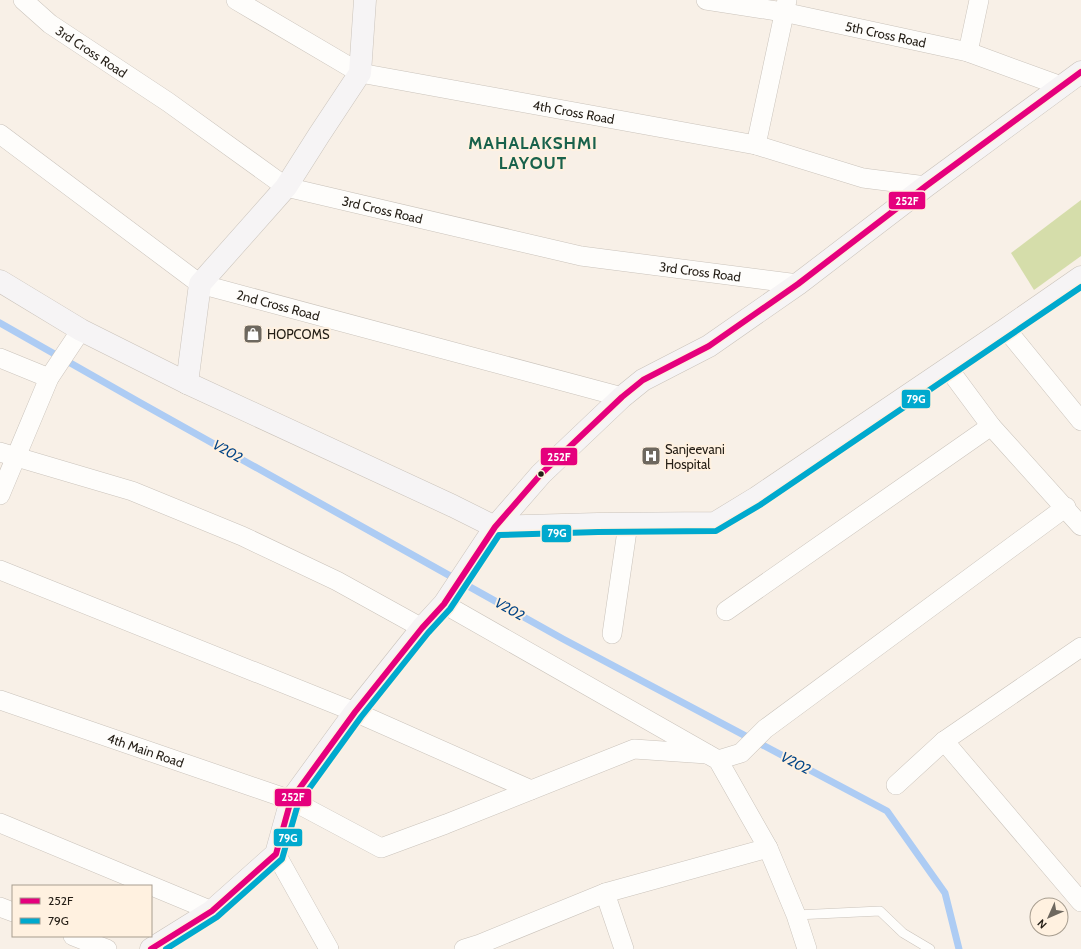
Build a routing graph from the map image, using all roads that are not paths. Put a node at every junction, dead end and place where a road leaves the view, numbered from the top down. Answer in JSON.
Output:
{"nodes":[{"id":1,"x":23,"y":0,"type":"edge"},
{"id":2,"x":236,"y":0,"type":"edge"},
{"id":3,"x":365,"y":0,"type":"edge"},
{"id":4,"x":706,"y":0,"type":"edge"},
{"id":5,"x":979,"y":0,"type":"edge"},
{"id":6,"x":785,"y":6,"type":"edge"},
{"id":7,"x":968,"y":52,"type":"junction"},
{"id":8,"x":1081,"y":72,"type":"edge"},
{"id":9,"x":360,"y":73,"type":"junction"},
{"id":10,"x":1061,"y":86,"type":"junction"},
{"id":11,"x":0,"y":134,"type":"edge"},
{"id":12,"x":756,"y":145,"type":"junction"},
{"id":13,"x":926,"y":186,"type":"junction"},
{"id":14,"x":286,"y":187,"type":"junction"},
{"id":15,"x":1081,"y":276,"type":"edge"},
{"id":16,"x":0,"y":281,"type":"edge"},
{"id":17,"x":200,"y":284,"type":"junction"},
{"id":18,"x":798,"y":284,"type":"junction"},
{"id":19,"x":1006,"y":329,"type":"junction"},
{"id":20,"x":81,"y":330,"type":"junction"},
{"id":21,"x":0,"y":358,"type":"edge"},
{"id":22,"x":948,"y":368,"type":"junction"},
{"id":23,"x":49,"y":378,"type":"junction"},
{"id":24,"x":187,"y":382,"type":"junction"},
{"id":25,"x":622,"y":397,"type":"junction"},
{"id":26,"x":1081,"y":421,"type":"edge"},
{"id":27,"x":991,"y":426,"type":"junction"},
{"id":28,"x":8,"y":454,"type":"edge"},
{"id":29,"x":0,"y":495,"type":"edge"},
{"id":30,"x":1066,"y":507,"type":"junction"},
{"id":31,"x":628,"y":524,"type":"junction"},
{"id":32,"x":1081,"y":526,"type":"edge"},
{"id":33,"x":495,"y":527,"type":"junction"},
{"id":34,"x":0,"y":570,"type":"edge"},
{"id":35,"x":444,"y":604,"type":"junction"},
{"id":36,"x":726,"y":611,"type":"dead end"},
{"id":37,"x":422,"y":628,"type":"junction"},
{"id":38,"x":612,"y":634,"type":"dead end"},
{"id":39,"x":1081,"y":647,"type":"edge"},
{"id":40,"x":0,"y":700,"type":"edge"},
{"id":41,"x":355,"y":712,"type":"junction"},
{"id":42,"x":944,"y":741,"type":"junction"},
{"id":43,"x":713,"y":757,"type":"junction"},
{"id":44,"x":896,"y":785,"type":"dead end"},
{"id":45,"x":531,"y":790,"type":"junction"},
{"id":46,"x":291,"y":800,"type":"junction"},
{"id":47,"x":0,"y":823,"type":"edge"},
{"id":48,"x":768,"y":848,"type":"junction"},
{"id":49,"x":276,"y":854,"type":"junction"},
{"id":50,"x":149,"y":885,"type":"edge"},
{"id":51,"x":152,"y":886,"type":"edge"},
{"id":52,"x":605,"y":893,"type":"junction"},
{"id":53,"x":1081,"y":902,"type":"edge"},
{"id":54,"x":0,"y":907,"type":"edge"},
{"id":55,"x":212,"y":911,"type":"junction"},
{"id":56,"x":12,"y":912,"type":"edge"},
{"id":57,"x":796,"y":915,"type":"junction"},
{"id":58,"x":77,"y":937,"type":"edge"},
{"id":59,"x":107,"y":949,"type":"edge"},
{"id":60,"x":151,"y":949,"type":"edge"},
{"id":61,"x":329,"y":949,"type":"edge"},
{"id":62,"x":466,"y":949,"type":"edge"},
{"id":63,"x":624,"y":949,"type":"edge"},
{"id":64,"x":808,"y":949,"type":"edge"},
{"id":65,"x":930,"y":949,"type":"edge"}],
"edges":[{"from":1,"to":14,"type":"street","name":"3rd Cross Road"},
{"from":2,"to":9,"type":"street","name":"4th Cross Road"},
{"from":3,"to":9,"type":"street"},
{"from":4,"to":6,"type":"street","name":"5th Cross Road"},
{"from":5,"to":7,"type":"street"},
{"from":6,"to":7,"type":"street","name":"5th Cross Road"},
{"from":6,"to":12,"type":"street"},
{"from":7,"to":10,"type":"street","name":"5th Cross Road"},
{"from":8,"to":10,"type":"street"},
{"from":9,"to":12,"type":"street","name":"4th Cross Road"},
{"from":9,"to":14,"type":"street"},
{"from":10,"to":13,"type":"street"},
{"from":11,"to":17,"type":"street","name":"2nd Cross Road"},
{"from":12,"to":13,"type":"street","name":"4th Cross Road"},
{"from":13,"to":18,"type":"street"},
{"from":14,"to":17,"type":"street"},
{"from":14,"to":18,"type":"street","name":"3rd Cross Road"},
{"from":15,"to":19,"type":"street"},
{"from":16,"to":20,"type":"street"},
{"from":17,"to":24,"type":"street"},
{"from":17,"to":25,"type":"street","name":"2nd Cross Road"},
{"from":18,"to":25,"type":"street"},
{"from":19,"to":22,"type":"street"},
{"from":19,"to":26,"type":"street"},
{"from":20,"to":23,"type":"street"},
{"from":20,"to":24,"type":"street"},
{"from":21,"to":23,"type":"street"},
{"from":22,"to":27,"type":"street"},
{"from":22,"to":31,"type":"street"},
{"from":23,"to":28,"type":"street"},
{"from":24,"to":33,"type":"street"},
{"from":25,"to":33,"type":"street"},
{"from":27,"to":30,"type":"street"},
{"from":27,"to":36,"type":"street"},
{"from":28,"to":29,"type":"street"},
{"from":28,"to":37,"type":"street"},
{"from":30,"to":32,"type":"street"},
{"from":30,"to":43,"type":"street"},
{"from":31,"to":33,"type":"street"},
{"from":31,"to":38,"type":"street"},
{"from":33,"to":35,"type":"street"},
{"from":34,"to":41,"type":"street"},
{"from":35,"to":37,"type":"street"},
{"from":35,"to":43,"type":"street"},
{"from":37,"to":41,"type":"street"},
{"from":39,"to":42,"type":"street"},
{"from":40,"to":46,"type":"street","name":"4th Main Road"},
{"from":41,"to":45,"type":"street"},
{"from":41,"to":46,"type":"street"},
{"from":42,"to":44,"type":"street"},
{"from":42,"to":53,"type":"street"},
{"from":43,"to":45,"type":"street","name":"4th Main Road"},
{"from":43,"to":48,"type":"street"},
{"from":45,"to":46,"type":"street","name":"4th Main Road"},
{"from":46,"to":49,"type":"street"},
{"from":47,"to":50,"type":"street"},
{"from":48,"to":52,"type":"street"},
{"from":48,"to":57,"type":"street"},
{"from":49,"to":55,"type":"street"},
{"from":49,"to":61,"type":"street"},
{"from":51,"to":55,"type":"street"},
{"from":52,"to":62,"type":"street"},
{"from":52,"to":63,"type":"street"},
{"from":54,"to":56,"type":"street"},
{"from":55,"to":60,"type":"street"},
{"from":57,"to":64,"type":"street"},
{"from":57,"to":65,"type":"lane"},
{"from":58,"to":59,"type":"street"}]}
